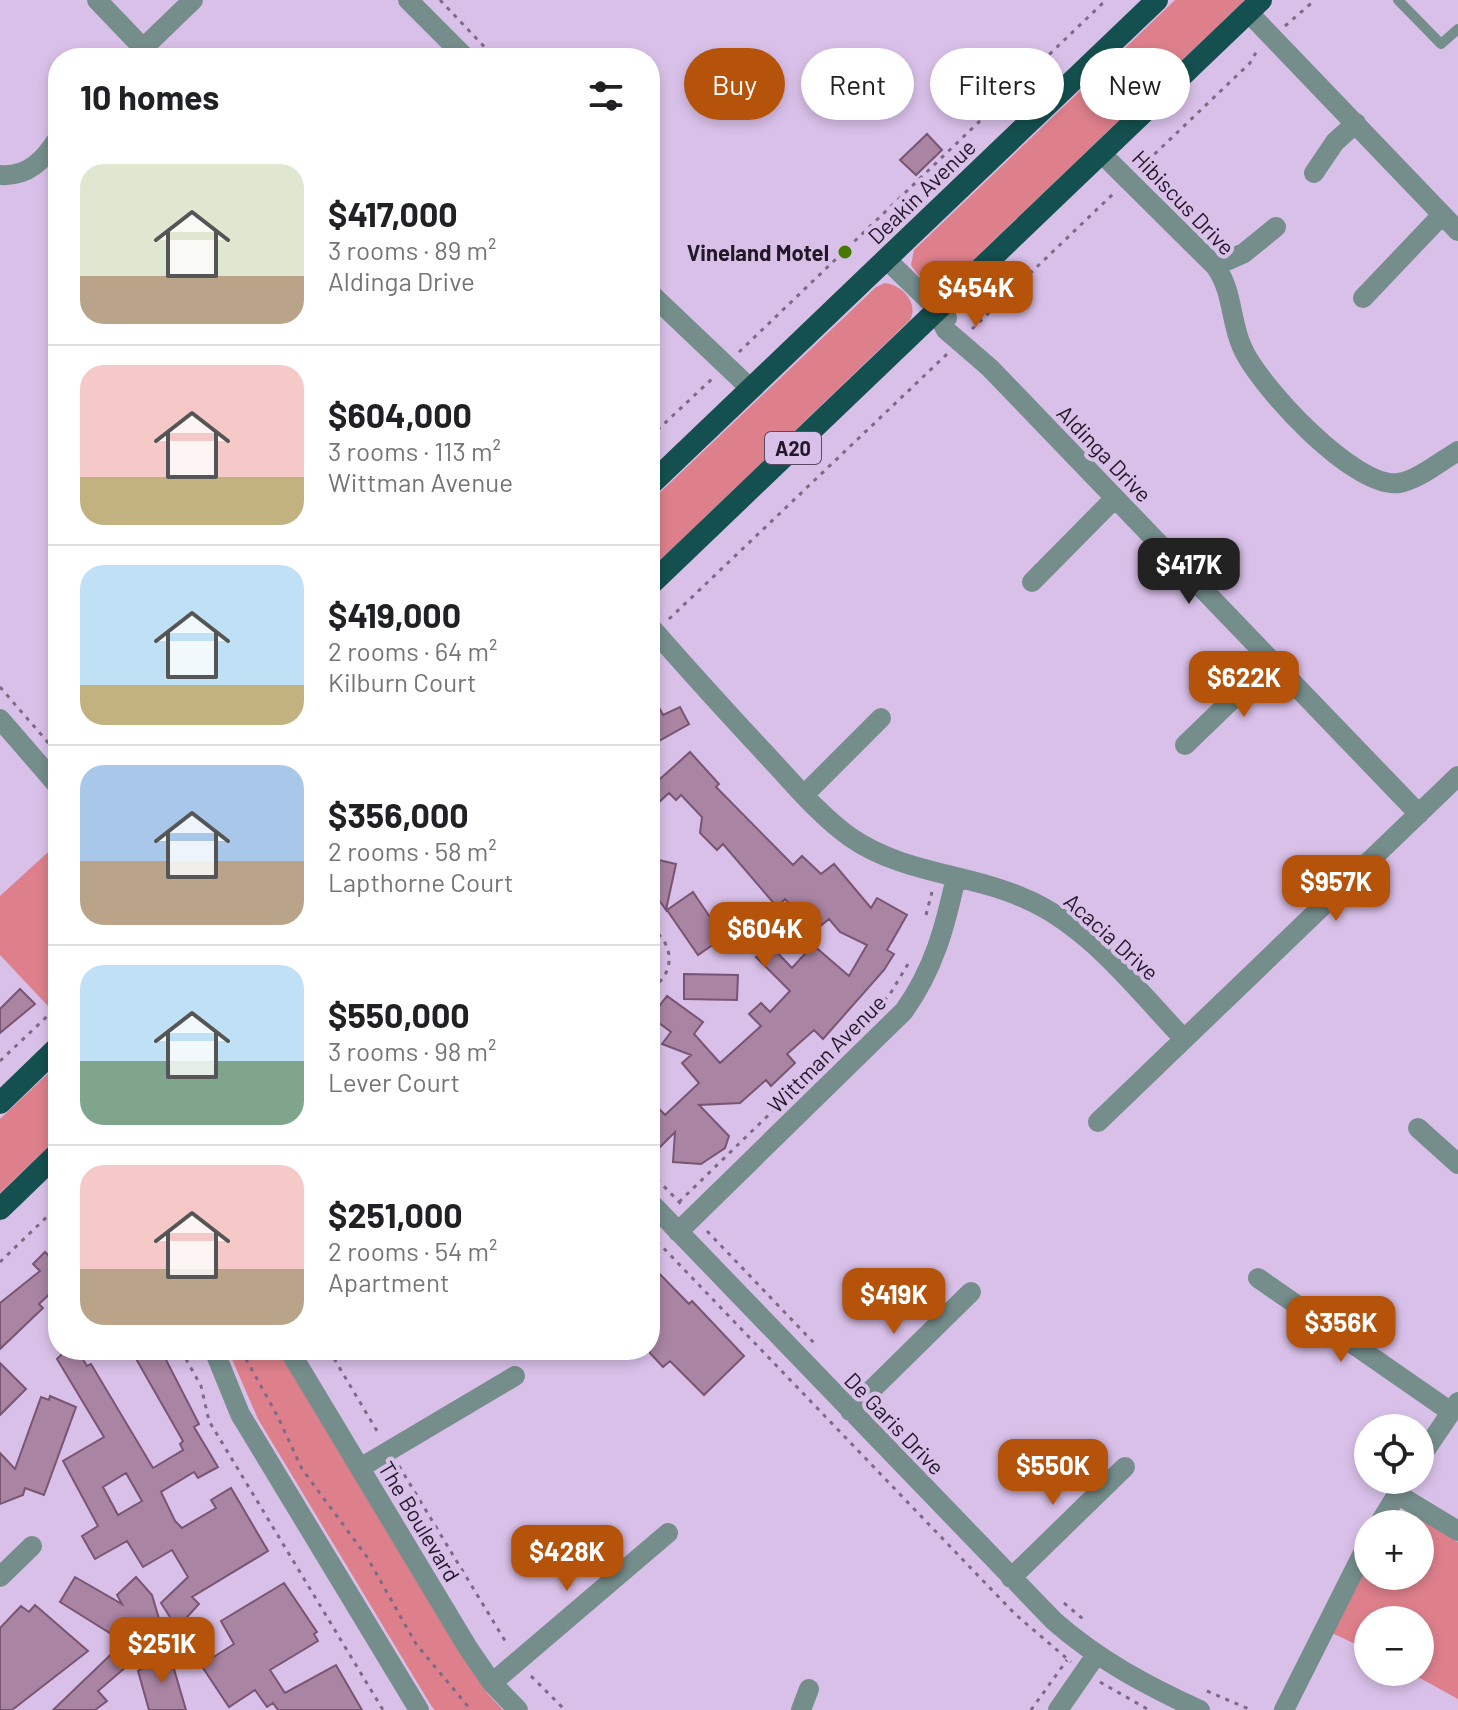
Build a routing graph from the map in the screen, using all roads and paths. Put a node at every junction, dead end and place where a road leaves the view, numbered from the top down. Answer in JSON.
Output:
{"nodes":[{"id":1,"x":97,"y":0,"type":"edge"},
{"id":2,"x":193,"y":0,"type":"edge"},
{"id":3,"x":408,"y":0,"type":"edge"},
{"id":4,"x":440,"y":0,"type":"edge"},
{"id":5,"x":1106,"y":0,"type":"edge"},
{"id":6,"x":1157,"y":0,"type":"edge"},
{"id":7,"x":1315,"y":0,"type":"edge"},
{"id":8,"x":1398,"y":0,"type":"edge"},
{"id":9,"x":1254,"y":6,"type":"edge"},
{"id":10,"x":1458,"y":29,"type":"edge"},
{"id":11,"x":1266,"y":41,"type":"junction"},
{"id":12,"x":134,"y":48,"type":"edge"},
{"id":13,"x":143,"y":48,"type":"edge"},
{"id":14,"x":456,"y":48,"type":"edge"},
{"id":15,"x":486,"y":48,"type":"edge"},
{"id":16,"x":1356,"y":123,"type":"junction"},
{"id":17,"x":1101,"y":153,"type":"junction"},
{"id":18,"x":48,"y":154,"type":"edge"},
{"id":19,"x":1314,"y":173,"type":"dead end"},
{"id":20,"x":0,"y":175,"type":"edge"},
{"id":21,"x":1442,"y":215,"type":"junction"},
{"id":22,"x":1276,"y":227,"type":"dead end"},
{"id":23,"x":1458,"y":231,"type":"edge"},
{"id":24,"x":887,"y":260,"type":"junction"},
{"id":25,"x":1215,"y":266,"type":"junction"},
{"id":26,"x":1363,"y":298,"type":"dead end"},
{"id":27,"x":660,"y":304,"type":"edge"},
{"id":28,"x":936,"y":311,"type":"junction"},
{"id":29,"x":958,"y":343,"type":"junction"},
{"id":30,"x":990,"y":368,"type":"junction"},
{"id":31,"x":722,"y":369,"type":"junction"},
{"id":32,"x":746,"y":394,"type":"junction"},
{"id":33,"x":660,"y":428,"type":"edge"},
{"id":34,"x":1458,"y":451,"type":"edge"},
{"id":35,"x":660,"y":476,"type":"edge"},
{"id":36,"x":1115,"y":498,"type":"junction"},
{"id":37,"x":660,"y":575,"type":"edge"},
{"id":38,"x":1032,"y":582,"type":"dead end"},
{"id":39,"x":660,"y":626,"type":"edge"},
{"id":40,"x":660,"y":643,"type":"edge"},
{"id":41,"x":1272,"y":661,"type":"junction"},
{"id":42,"x":0,"y":687,"type":"edge"},
{"id":43,"x":881,"y":718,"type":"dead end"},
{"id":44,"x":0,"y":719,"type":"edge"},
{"id":45,"x":48,"y":742,"type":"edge"},
{"id":46,"x":1185,"y":745,"type":"dead end"},
{"id":47,"x":48,"y":774,"type":"edge"},
{"id":48,"x":1458,"y":776,"type":"edge"},
{"id":49,"x":804,"y":795,"type":"junction"},
{"id":50,"x":1419,"y":814,"type":"junction"},
{"id":51,"x":956,"y":877,"type":"junction"},
{"id":52,"x":933,"y":886,"type":"dead end"},
{"id":53,"x":923,"y":927,"type":"dead end"},
{"id":54,"x":660,"y":937,"type":"edge"},
{"id":55,"x":912,"y":957,"type":"dead end"},
{"id":56,"x":660,"y":982,"type":"edge"},
{"id":57,"x":48,"y":1015,"type":"edge"},
{"id":58,"x":863,"y":1024,"type":"dead end"},
{"id":59,"x":1184,"y":1039,"type":"junction"},
{"id":60,"x":48,"y":1057,"type":"edge"},
{"id":61,"x":825,"y":1060,"type":"dead end"},
{"id":62,"x":0,"y":1061,"type":"edge"},
{"id":63,"x":0,"y":1103,"type":"edge"},
{"id":64,"x":1098,"y":1122,"type":"dead end"},
{"id":65,"x":1418,"y":1128,"type":"dead end"},
{"id":66,"x":48,"y":1163,"type":"edge"},
{"id":67,"x":1458,"y":1164,"type":"edge"},
{"id":68,"x":660,"y":1182,"type":"edge"},
{"id":69,"x":0,"y":1209,"type":"edge"},
{"id":70,"x":686,"y":1209,"type":"junction"},
{"id":71,"x":660,"y":1213,"type":"edge"},
{"id":72,"x":48,"y":1216,"type":"edge"},
{"id":73,"x":678,"y":1232,"type":"junction"},
{"id":74,"x":0,"y":1262,"type":"edge"},
{"id":75,"x":1258,"y":1278,"type":"dead end"},
{"id":76,"x":971,"y":1292,"type":"dead end"},
{"id":77,"x":824,"y":1353,"type":"dead end"},
{"id":78,"x":187,"y":1360,"type":"edge"},
{"id":79,"x":218,"y":1360,"type":"edge"},
{"id":80,"x":246,"y":1360,"type":"edge"},
{"id":81,"x":295,"y":1360,"type":"edge"},
{"id":82,"x":335,"y":1360,"type":"edge"},
{"id":83,"x":515,"y":1376,"type":"dead end"},
{"id":84,"x":1454,"y":1407,"type":"edge"},
{"id":85,"x":850,"y":1411,"type":"junction"},
{"id":86,"x":1434,"y":1437,"type":"edge"},
{"id":87,"x":389,"y":1450,"type":"junction"},
{"id":88,"x":1125,"y":1467,"type":"dead end"},
{"id":89,"x":360,"y":1468,"type":"junction"},
{"id":90,"x":1411,"y":1494,"type":"edge"},
{"id":91,"x":1458,"y":1531,"type":"edge"},
{"id":92,"x":668,"y":1533,"type":"dead end"},
{"id":93,"x":32,"y":1546,"type":"dead end"},
{"id":94,"x":1354,"y":1571,"type":"edge"},
{"id":95,"x":0,"y":1577,"type":"edge"},
{"id":96,"x":1011,"y":1578,"type":"junction"},
{"id":97,"x":1054,"y":1593,"type":"dead end"},
{"id":98,"x":1084,"y":1620,"type":"dead end"},
{"id":99,"x":1096,"y":1655,"type":"junction"},
{"id":100,"x":1067,"y":1660,"type":"dead end"},
{"id":101,"x":520,"y":1662,"type":"junction"},
{"id":102,"x":492,"y":1683,"type":"junction"},
{"id":103,"x":1200,"y":1688,"type":"dead end"},
{"id":104,"x":809,"y":1689,"type":"dead end"},
{"id":105,"x":383,"y":1710,"type":"edge"},
{"id":106,"x":419,"y":1710,"type":"edge"},
{"id":107,"x":471,"y":1710,"type":"edge"},
{"id":108,"x":518,"y":1710,"type":"edge"},
{"id":109,"x":565,"y":1710,"type":"edge"},
{"id":110,"x":801,"y":1710,"type":"edge"},
{"id":111,"x":1031,"y":1710,"type":"edge"},
{"id":112,"x":1058,"y":1710,"type":"edge"},
{"id":113,"x":1200,"y":1710,"type":"edge"},
{"id":114,"x":1251,"y":1710,"type":"edge"},
{"id":115,"x":1284,"y":1710,"type":"edge"}],
"edges":[{"from":1,"to":12,"type":"street"},
{"from":2,"to":13,"type":"street"},
{"from":3,"to":14,"type":"street"},
{"from":4,"to":15,"type":"path"},
{"from":5,"to":31,"type":"path"},
{"from":6,"to":24,"type":"highway","name":"Deakin Avenue"},
{"from":7,"to":11,"type":"path"},
{"from":8,"to":10,"type":"lane"},
{"from":9,"to":11,"type":"street"},
{"from":9,"to":17,"type":"highway","number":"A20"},
{"from":11,"to":16,"type":"street"},
{"from":16,"to":19,"type":"street"},
{"from":16,"to":21,"type":"street"},
{"from":17,"to":25,"type":"street","name":"Hibiscus Drive"},
{"from":17,"to":28,"type":"highway","number":"A20"},
{"from":18,"to":20,"type":"street"},
{"from":21,"to":23,"type":"street"},
{"from":21,"to":26,"type":"street"},
{"from":22,"to":25,"type":"street"},
{"from":24,"to":28,"type":"street"},
{"from":24,"to":32,"type":"highway","name":"Deakin Avenue"},
{"from":25,"to":34,"type":"street","name":"Hibiscus Drive"},
{"from":27,"to":31,"type":"street"},
{"from":28,"to":29,"type":"street","name":"Aldinga Drive"},
{"from":28,"to":30,"type":"street","name":"Aldinga Drive"},
{"from":28,"to":37,"type":"highway","number":"A20"},
{"from":29,"to":30,"type":"street","name":"Aldinga Drive"},
{"from":29,"to":39,"type":"path"},
{"from":30,"to":36,"type":"street","name":"Aldinga Drive"},
{"from":31,"to":32,"type":"street"},
{"from":31,"to":33,"type":"path"},
{"from":32,"to":35,"type":"highway","name":"Deakin Avenue"},
{"from":36,"to":38,"type":"street"},
{"from":36,"to":41,"type":"street","name":"Aldinga Drive"},
{"from":40,"to":49,"type":"street","name":"Acacia Drive"},
{"from":41,"to":46,"type":"street"},
{"from":41,"to":50,"type":"street","name":"Aldinga Drive"},
{"from":42,"to":45,"type":"path"},
{"from":43,"to":49,"type":"street"},
{"from":44,"to":47,"type":"street"},
{"from":48,"to":50,"type":"street"},
{"from":49,"to":51,"type":"street","name":"Acacia Drive"},
{"from":50,"to":59,"type":"street"},
{"from":51,"to":59,"type":"street","name":"Acacia Drive"},
{"from":51,"to":70,"type":"street","name":"Wittman Avenue"},
{"from":52,"to":53,"type":"path"},
{"from":54,"to":56,"type":"path"},
{"from":55,"to":58,"type":"path"},
{"from":57,"to":62,"type":"path"},
{"from":59,"to":64,"type":"street"},
{"from":60,"to":63,"type":"highway"},
{"from":61,"to":70,"type":"path"},
{"from":65,"to":67,"type":"street"},
{"from":66,"to":69,"type":"highway"},
{"from":68,"to":70,"type":"path"},
{"from":70,"to":73,"type":"street","name":"Wittman Avenue"},
{"from":70,"to":77,"type":"path"},
{"from":71,"to":73,"type":"street","name":"De Garis Drive"},
{"from":72,"to":74,"type":"path"},
{"from":73,"to":85,"type":"street","name":"De Garis Drive"},
{"from":75,"to":84,"type":"street"},
{"from":76,"to":85,"type":"street"},
{"from":78,"to":105,"type":"path"},
{"from":79,"to":106,"type":"street"},
{"from":80,"to":107,"type":"path"},
{"from":81,"to":89,"type":"street","name":"The Boulevard"},
{"from":82,"to":87,"type":"path"},
{"from":83,"to":87,"type":"street"},
{"from":84,"to":86,"type":"street"},
{"from":85,"to":96,"type":"street","name":"De Garis Drive"},
{"from":87,"to":89,"type":"street"},
{"from":87,"to":101,"type":"path"},
{"from":88,"to":96,"type":"street"},
{"from":89,"to":102,"type":"street","name":"The Boulevard"},
{"from":90,"to":91,"type":"street"},
{"from":92,"to":101,"type":"street"},
{"from":93,"to":95,"type":"street"},
{"from":94,"to":115,"type":"street"},
{"from":96,"to":99,"type":"street","name":"De Garis Drive"},
{"from":97,"to":98,"type":"path"},
{"from":99,"to":112,"type":"street"},
{"from":99,"to":113,"type":"street","name":"De Garis Drive"},
{"from":100,"to":111,"type":"path"},
{"from":101,"to":102,"type":"street"},
{"from":101,"to":109,"type":"path"},
{"from":102,"to":108,"type":"street","name":"The Boulevard"},
{"from":103,"to":114,"type":"path"},
{"from":104,"to":110,"type":"street"}]}
